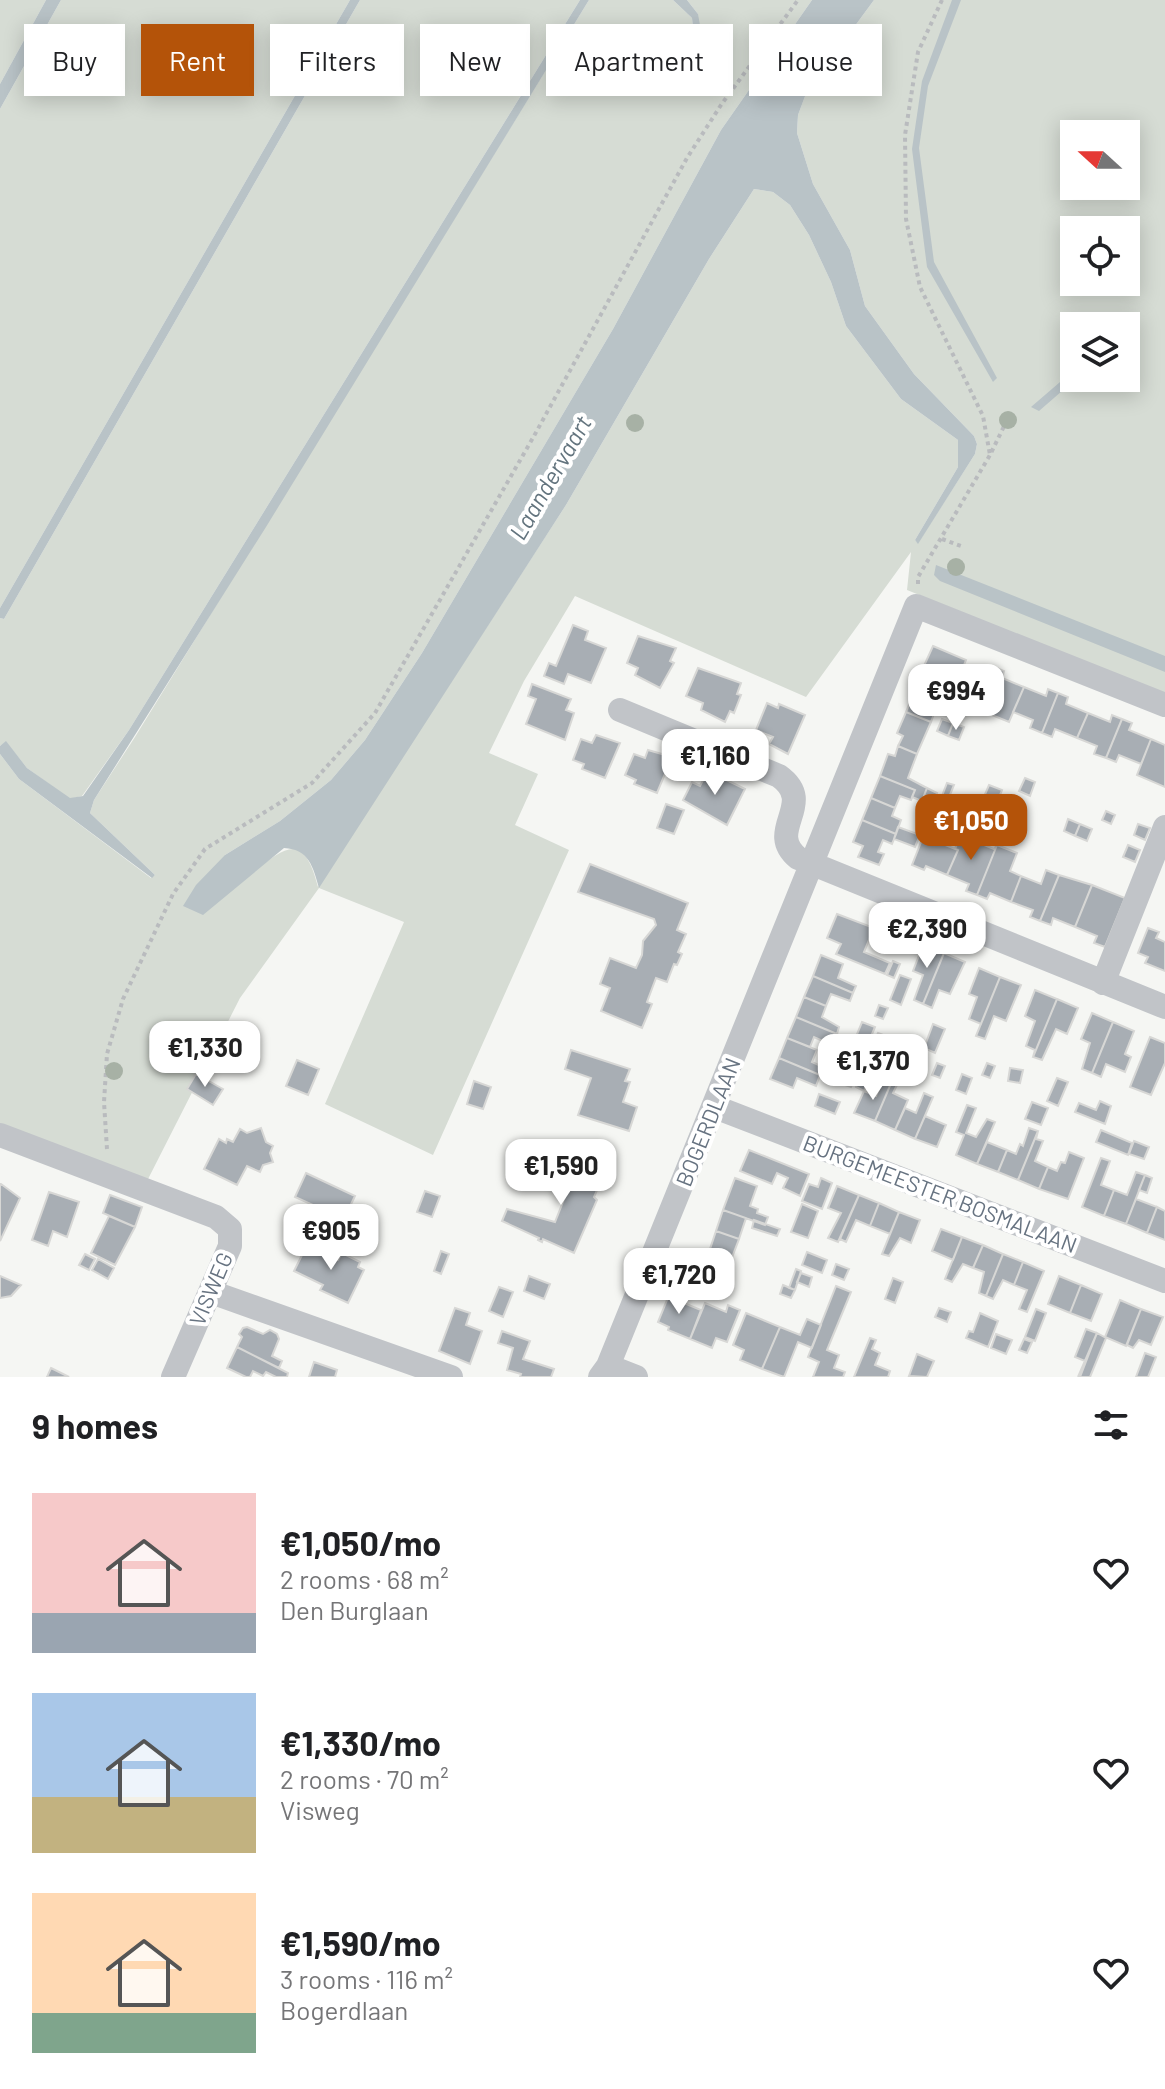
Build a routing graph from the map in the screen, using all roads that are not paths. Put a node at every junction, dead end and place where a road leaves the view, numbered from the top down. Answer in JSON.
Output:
{"nodes":[{"id":1,"x":1165,"y":705,"type":"edge"},
{"id":2,"x":620,"y":710,"type":"dead end"},
{"id":3,"x":1165,"y":827,"type":"edge"},
{"id":4,"x":811,"y":864,"type":"junction"},
{"id":5,"x":1103,"y":983,"type":"junction"},
{"id":6,"x":1165,"y":1007,"type":"edge"},
{"id":7,"x":715,"y":1107,"type":"junction"},
{"id":8,"x":0,"y":1135,"type":"edge"},
{"id":9,"x":1165,"y":1281,"type":"edge"},
{"id":10,"x":211,"y":1292,"type":"junction"},
{"id":11,"x":604,"y":1372,"type":"edge"},
{"id":12,"x":173,"y":1377,"type":"edge"},
{"id":13,"x":451,"y":1377,"type":"edge"},
{"id":14,"x":636,"y":1377,"type":"edge"}],
"edges":[{"from":1,"to":4,"type":"street","name":"BOGERDLAAN"},
{"from":2,"to":4,"type":"street"},
{"from":3,"to":5,"type":"street"},
{"from":4,"to":5,"type":"street"},
{"from":4,"to":7,"type":"street","name":"BOGERDLAAN"},
{"from":5,"to":6,"type":"street"},
{"from":7,"to":9,"type":"street","name":"BURGEMEESTER BOSMALAAN"},
{"from":7,"to":11,"type":"street","name":"BOGERDLAAN"},
{"from":8,"to":10,"type":"street","name":"VISWEG"},
{"from":10,"to":12,"type":"street","name":"VISWEG"},
{"from":10,"to":13,"type":"street"},
{"from":11,"to":14,"type":"street"}]}
